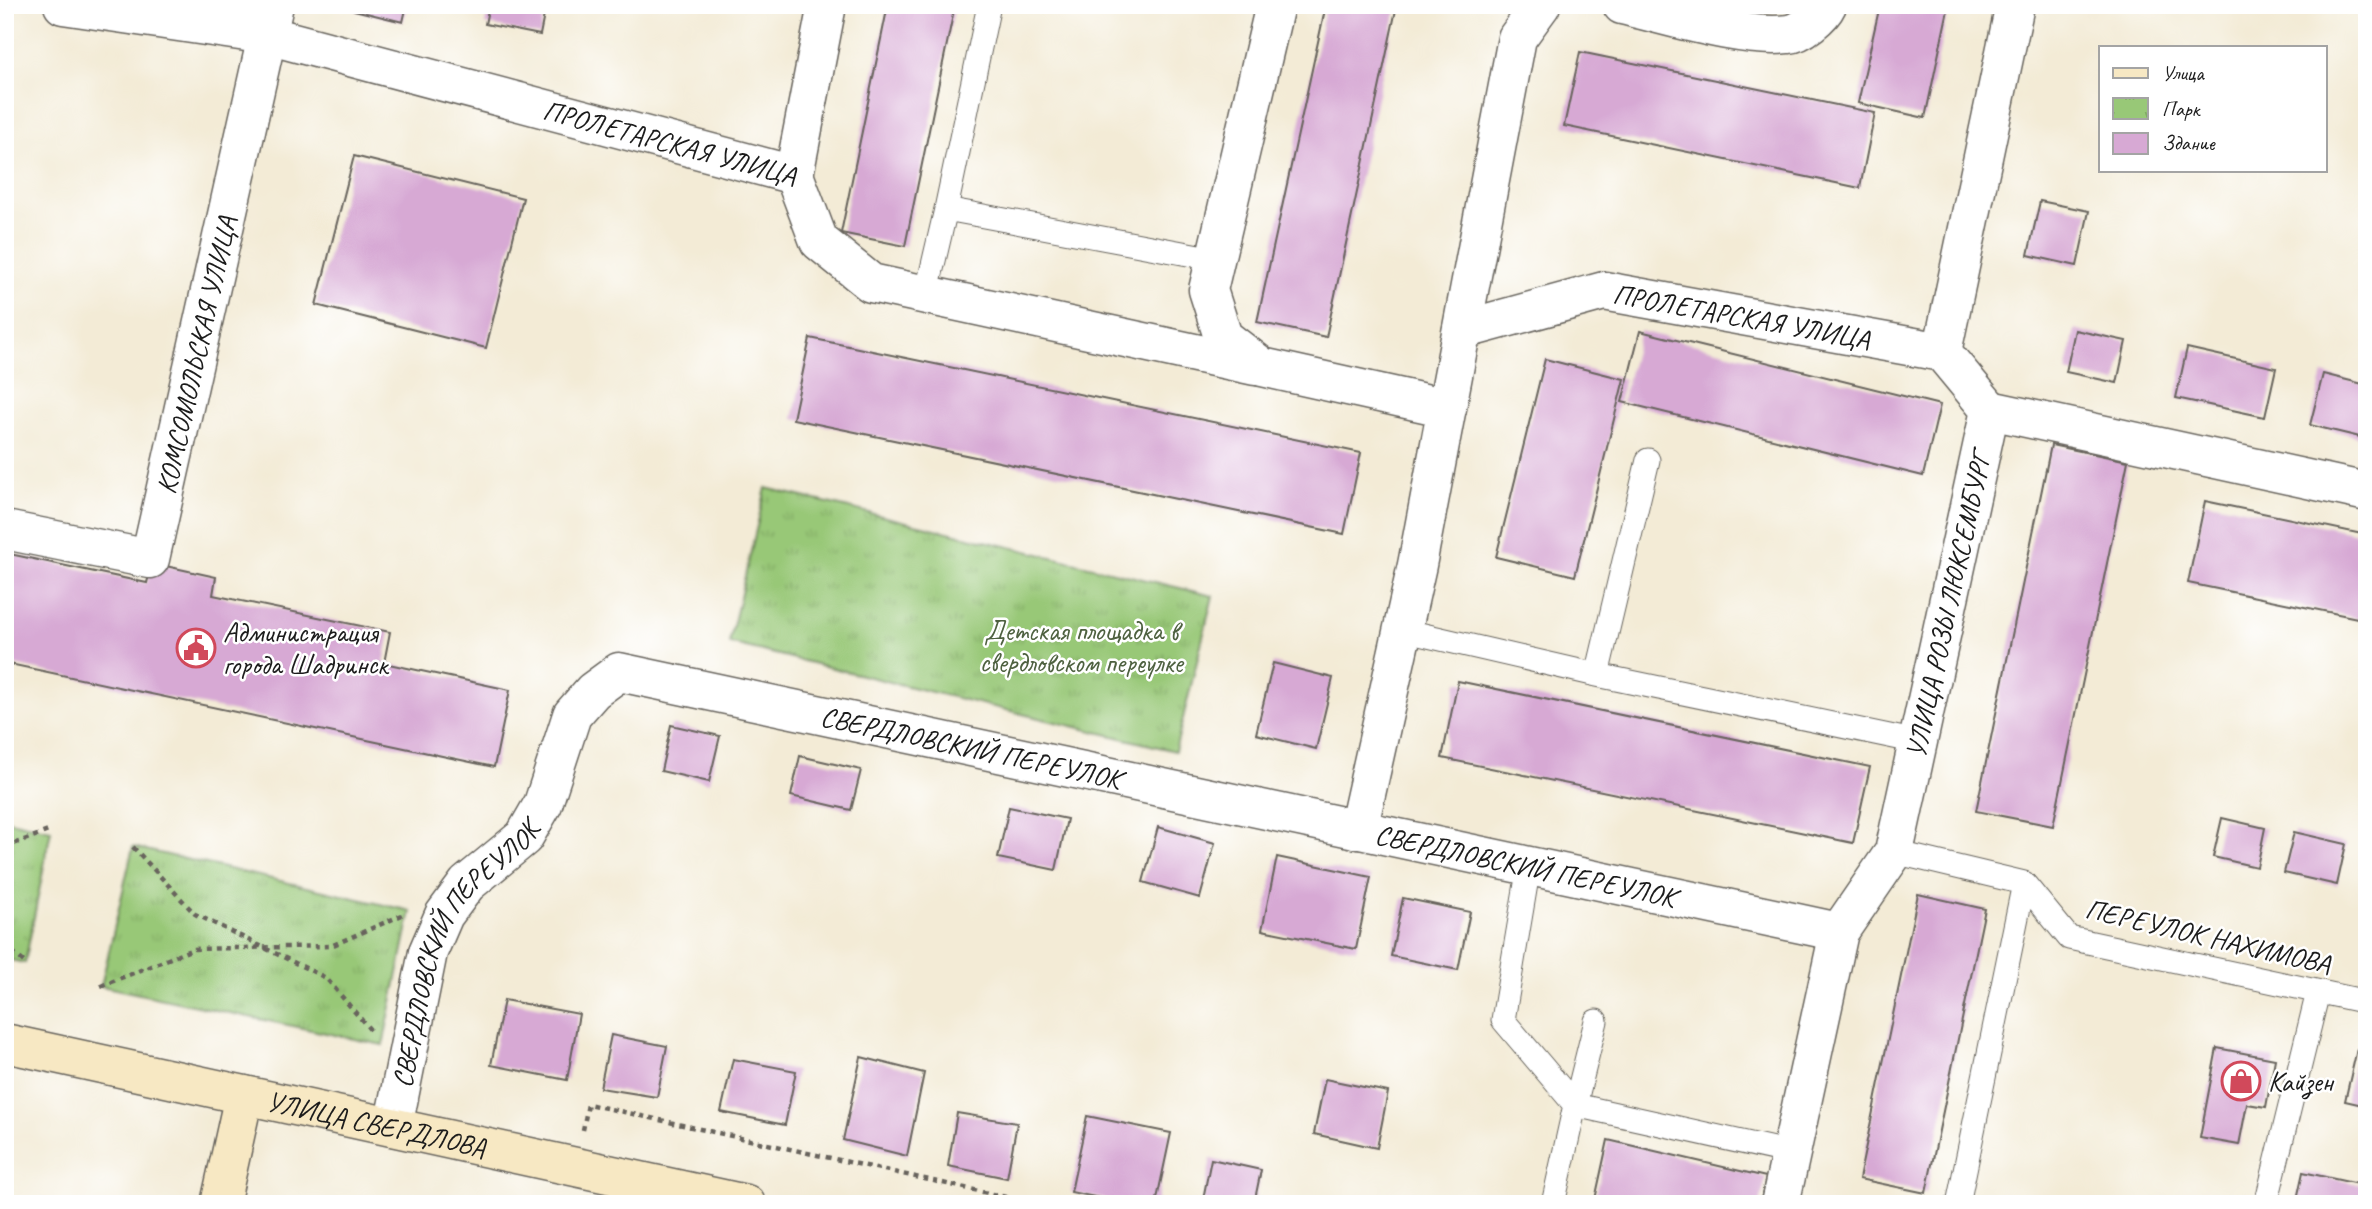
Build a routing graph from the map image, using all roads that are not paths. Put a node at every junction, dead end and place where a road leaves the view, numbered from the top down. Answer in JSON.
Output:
{"nodes":[{"id":1,"x":63,"y":5,"type":"edge"},
{"id":2,"x":827,"y":5,"type":"edge"},
{"id":3,"x":989,"y":5,"type":"edge"},
{"id":4,"x":1275,"y":5,"type":"edge"},
{"id":5,"x":1541,"y":5,"type":"edge"},
{"id":6,"x":1622,"y":5,"type":"edge"},
{"id":7,"x":1827,"y":5,"type":"edge"},
{"id":8,"x":2015,"y":5,"type":"edge"},
{"id":9,"x":271,"y":20,"type":"edge"},
{"id":10,"x":794,"y":175,"type":"junction"},
{"id":11,"x":946,"y":209,"type":"junction"},
{"id":12,"x":1215,"y":259,"type":"junction"},
{"id":13,"x":926,"y":295,"type":"junction"},
{"id":14,"x":1462,"y":330,"type":"junction"},
{"id":15,"x":1942,"y":352,"type":"junction"},
{"id":16,"x":1262,"y":367,"type":"junction"},
{"id":17,"x":1447,"y":408,"type":"junction"},
{"id":18,"x":1990,"y":410,"type":"junction"},
{"id":19,"x":1648,"y":460,"type":"dead end"},
{"id":20,"x":2367,"y":492,"type":"edge"},
{"id":21,"x":5,"y":530,"type":"edge"},
{"id":22,"x":1402,"y":630,"type":"junction"},
{"id":23,"x":1597,"y":675,"type":"junction"},
{"id":24,"x":1918,"y":743,"type":"junction"},
{"id":25,"x":1358,"y":830,"type":"junction"},
{"id":26,"x":1894,"y":852,"type":"junction"},
{"id":27,"x":1529,"y":866,"type":"junction"},
{"id":28,"x":2024,"y":883,"type":"junction"},
{"id":29,"x":1839,"y":932,"type":"junction"},
{"id":30,"x":2318,"y":992,"type":"junction"},
{"id":31,"x":2367,"y":1002,"type":"edge"},
{"id":32,"x":1597,"y":1021,"type":"dead end"},
{"id":33,"x":5,"y":1043,"type":"edge"},
{"id":34,"x":244,"y":1095,"type":"junction"},
{"id":35,"x":1575,"y":1105,"type":"junction"},
{"id":36,"x":393,"y":1127,"type":"junction"},
{"id":37,"x":1791,"y":1153,"type":"junction"},
{"id":38,"x":220,"y":1204,"type":"edge"},
{"id":39,"x":746,"y":1204,"type":"edge"},
{"id":40,"x":1553,"y":1204,"type":"edge"},
{"id":41,"x":1780,"y":1204,"type":"edge"},
{"id":42,"x":1958,"y":1204,"type":"edge"},
{"id":43,"x":2266,"y":1204,"type":"edge"}],
"edges":[{"from":1,"to":9,"type":"street","name":"ПРОЛЕТАРСКАЯ УЛИЦА"},
{"from":2,"to":10,"type":"street"},
{"from":3,"to":11,"type":"lane"},
{"from":4,"to":12,"type":"street"},
{"from":5,"to":14,"type":"street"},
{"from":6,"to":7,"type":"street"},
{"from":8,"to":15,"type":"street"},
{"from":9,"to":10,"type":"street","name":"ПРОЛЕТАРСКАЯ УЛИЦА"},
{"from":9,"to":21,"type":"street","name":"КОМСОМОЛЬСКАЯ УЛИЦА"},
{"from":10,"to":13,"type":"street","name":"ПРОЛЕТАРСКАЯ УЛИЦА"},
{"from":11,"to":12,"type":"lane"},
{"from":11,"to":13,"type":"lane"},
{"from":12,"to":16,"type":"street"},
{"from":13,"to":16,"type":"street","name":"ПРОЛЕТАРСКАЯ УЛИЦА"},
{"from":14,"to":15,"type":"street","name":"ПРОЛЕТАРСКАЯ УЛИЦА"},
{"from":14,"to":17,"type":"street"},
{"from":15,"to":18,"type":"street"},
{"from":16,"to":17,"type":"street","name":"ПРОЛЕТАРСКАЯ УЛИЦА"},
{"from":17,"to":22,"type":"street"},
{"from":18,"to":20,"type":"street"},
{"from":18,"to":24,"type":"street","name":"УЛИЦА РОЗЫ ЛЮКСЕМБУРГ"},
{"from":19,"to":23,"type":"lane"},
{"from":22,"to":23,"type":"lane"},
{"from":22,"to":25,"type":"street"},
{"from":23,"to":24,"type":"lane"},
{"from":24,"to":26,"type":"street","name":"УЛИЦА РОЗЫ ЛЮКСЕМБУРГ"},
{"from":25,"to":27,"type":"street","name":"СВЕРДЛОВСКИЙ ПЕРЕУЛОК"},
{"from":25,"to":36,"type":"street","name":"СВЕРДЛОВСКИЙ ПЕРЕУЛОК"},
{"from":26,"to":28,"type":"lane"},
{"from":26,"to":29,"type":"street","name":"УЛИЦА РОЗЫ ЛЮКСЕМБУРГ"},
{"from":27,"to":29,"type":"street","name":"СВЕРДЛОВСКИЙ ПЕРЕУЛОК"},
{"from":27,"to":35,"type":"lane"},
{"from":28,"to":30,"type":"lane","name":"ПЕРЕУЛОК НАХИМОВА"},
{"from":28,"to":42,"type":"lane"},
{"from":29,"to":37,"type":"street","name":"УЛИЦА РОЗЫ ЛЮКСЕМБУРГ"},
{"from":30,"to":31,"type":"lane","name":"ПЕРЕУЛОК НАХИМОВА"},
{"from":30,"to":43,"type":"lane"},
{"from":32,"to":35,"type":"lane"},
{"from":33,"to":34,"type":"main road","name":"УЛИЦА СВЕРДЛОВА"},
{"from":34,"to":36,"type":"main road","name":"УЛИЦА СВЕРДЛОВА"},
{"from":34,"to":38,"type":"main road"},
{"from":35,"to":37,"type":"lane"},
{"from":35,"to":40,"type":"lane"},
{"from":36,"to":39,"type":"main road","name":"УЛИЦА СВЕРДЛОВА"},
{"from":37,"to":41,"type":"street","name":"УЛИЦА РОЗЫ ЛЮКСЕМБУРГ"}]}
